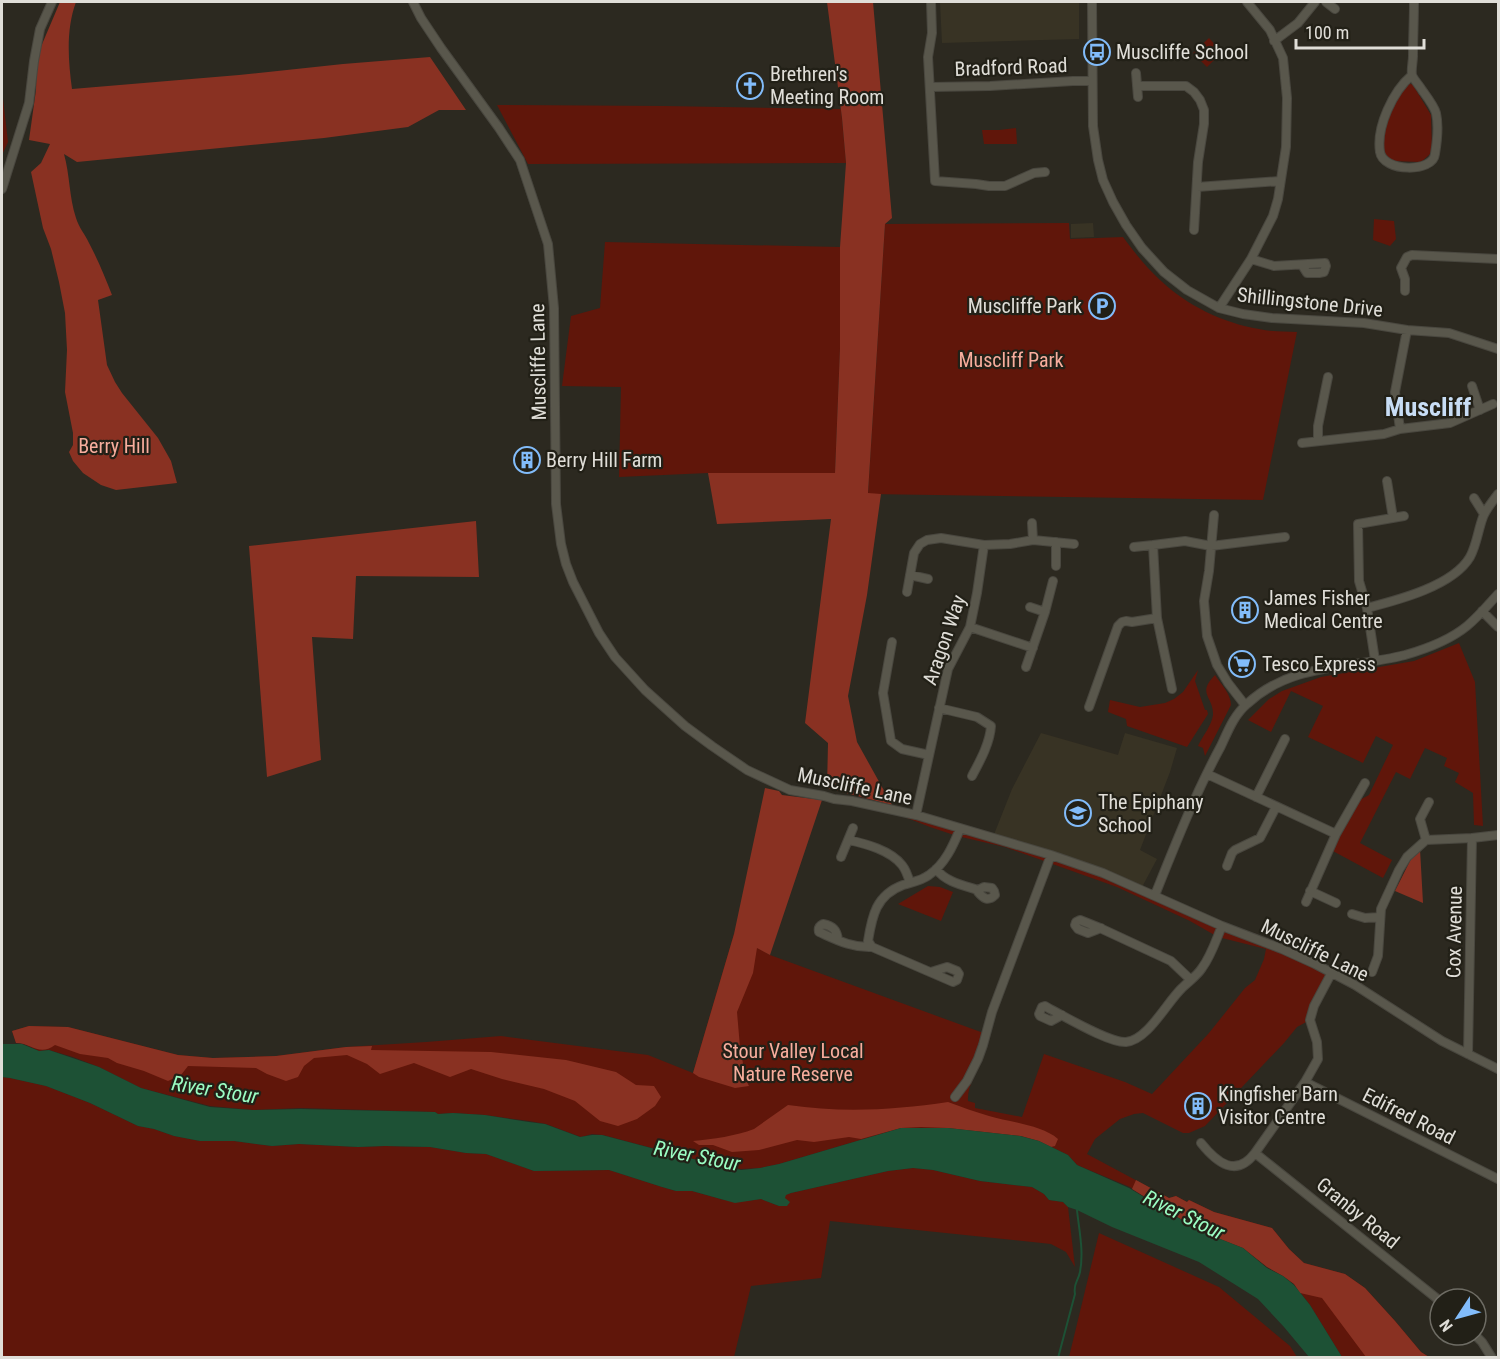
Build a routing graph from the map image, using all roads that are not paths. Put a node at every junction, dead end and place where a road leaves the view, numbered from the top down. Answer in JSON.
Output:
{"nodes":[{"id":1,"x":52,"y":2,"type":"edge"},
{"id":2,"x":414,"y":2,"type":"edge"},
{"id":3,"x":931,"y":2,"type":"edge"},
{"id":4,"x":1092,"y":2,"type":"edge"},
{"id":5,"x":1247,"y":2,"type":"edge"},
{"id":6,"x":1316,"y":2,"type":"edge"},
{"id":7,"x":1326,"y":2,"type":"edge"},
{"id":8,"x":1414,"y":2,"type":"edge"},
{"id":9,"x":1335,"y":9,"type":"dead end"},
{"id":10,"x":1274,"y":40,"type":"junction"},
{"id":11,"x":1136,"y":73,"type":"dead end"},
{"id":12,"x":1412,"y":75,"type":"junction"},
{"id":13,"x":1092,"y":81,"type":"junction"},
{"id":14,"x":1137,"y":86,"type":"junction"},
{"id":15,"x":931,"y":87,"type":"junction"},
{"id":16,"x":1138,"y":97,"type":"dead end"},
{"id":17,"x":1045,"y":172,"type":"dead end"},
{"id":18,"x":1280,"y":181,"type":"junction"},
{"id":19,"x":1197,"y":188,"type":"junction"},
{"id":20,"x":2,"y":189,"type":"edge"},
{"id":21,"x":1194,"y":230,"type":"dead end"},
{"id":22,"x":1251,"y":259,"type":"junction"},
{"id":23,"x":1498,"y":260,"type":"edge"},
{"id":24,"x":1302,"y":264,"type":"dead end"},
{"id":25,"x":1405,"y":291,"type":"dead end"},
{"id":26,"x":1219,"y":308,"type":"junction"},
{"id":27,"x":1407,"y":330,"type":"junction"},
{"id":28,"x":1498,"y":349,"type":"edge"},
{"id":29,"x":1328,"y":377,"type":"dead end"},
{"id":30,"x":1472,"y":386,"type":"dead end"},
{"id":31,"x":1493,"y":404,"type":"dead end"},
{"id":32,"x":1480,"y":410,"type":"junction"},
{"id":33,"x":1400,"y":429,"type":"junction"},
{"id":34,"x":1318,"y":441,"type":"junction"},
{"id":35,"x":1302,"y":443,"type":"dead end"},
{"id":36,"x":1388,"y":481,"type":"dead end"},
{"id":37,"x":1498,"y":494,"type":"edge"},
{"id":38,"x":1474,"y":498,"type":"dead end"},
{"id":39,"x":1484,"y":514,"type":"junction"},
{"id":40,"x":1214,"y":515,"type":"dead end"},
{"id":41,"x":1404,"y":516,"type":"dead end"},
{"id":42,"x":1393,"y":518,"type":"junction"},
{"id":43,"x":1032,"y":523,"type":"dead end"},
{"id":44,"x":1285,"y":537,"type":"dead end"},
{"id":45,"x":1033,"y":540,"type":"junction"},
{"id":46,"x":1056,"y":542,"type":"junction"},
{"id":47,"x":1074,"y":544,"type":"dead end"},
{"id":48,"x":984,"y":545,"type":"junction"},
{"id":49,"x":1153,"y":545,"type":"junction"},
{"id":50,"x":1211,"y":546,"type":"junction"},
{"id":51,"x":1134,"y":547,"type":"dead end"},
{"id":52,"x":1056,"y":566,"type":"dead end"},
{"id":53,"x":910,"y":575,"type":"junction"},
{"id":54,"x":928,"y":579,"type":"dead end"},
{"id":55,"x":1053,"y":581,"type":"dead end"},
{"id":56,"x":907,"y":592,"type":"dead end"},
{"id":57,"x":1498,"y":594,"type":"edge"},
{"id":58,"x":1030,"y":607,"type":"dead end"},
{"id":59,"x":1367,"y":608,"type":"junction"},
{"id":60,"x":1482,"y":611,"type":"junction"},
{"id":61,"x":1045,"y":612,"type":"junction"},
{"id":62,"x":1157,"y":618,"type":"junction"},
{"id":63,"x":970,"y":627,"type":"junction"},
{"id":64,"x":1498,"y":627,"type":"edge"},
{"id":65,"x":892,"y":642,"type":"dead end"},
{"id":66,"x":1033,"y":648,"type":"junction"},
{"id":67,"x":1375,"y":660,"type":"junction"},
{"id":68,"x":1026,"y":667,"type":"dead end"},
{"id":69,"x":1172,"y":689,"type":"dead end"},
{"id":70,"x":1245,"y":705,"type":"junction"},
{"id":71,"x":1089,"y":707,"type":"dead end"},
{"id":72,"x":939,"y":708,"type":"junction"},
{"id":73,"x":999,"y":722,"type":"dead end"},
{"id":74,"x":991,"y":726,"type":"junction"},
{"id":75,"x":1285,"y":739,"type":"dead end"},
{"id":76,"x":929,"y":755,"type":"junction"},
{"id":77,"x":1207,"y":774,"type":"junction"},
{"id":78,"x":972,"y":776,"type":"dead end"},
{"id":79,"x":1365,"y":783,"type":"dead end"},
{"id":80,"x":1256,"y":797,"type":"junction"},
{"id":81,"x":1429,"y":802,"type":"dead end"},
{"id":82,"x":1276,"y":807,"type":"junction"},
{"id":83,"x":916,"y":815,"type":"junction"},
{"id":84,"x":854,"y":828,"type":"dead end"},
{"id":85,"x":960,"y":829,"type":"junction"},
{"id":86,"x":1336,"y":834,"type":"junction"},
{"id":87,"x":1498,"y":836,"type":"edge"},
{"id":88,"x":1472,"y":838,"type":"junction"},
{"id":89,"x":849,"y":840,"type":"junction"},
{"id":90,"x":1426,"y":840,"type":"junction"},
{"id":91,"x":1051,"y":855,"type":"junction"},
{"id":92,"x":841,"y":857,"type":"dead end"},
{"id":93,"x":1227,"y":866,"type":"dead end"},
{"id":94,"x":936,"y":869,"type":"junction"},
{"id":95,"x":910,"y":883,"type":"junction"},
{"id":96,"x":978,"y":890,"type":"dead end"},
{"id":97,"x":1310,"y":891,"type":"junction"},
{"id":98,"x":1155,"y":896,"type":"junction"},
{"id":99,"x":1306,"y":902,"type":"dead end"},
{"id":100,"x":1336,"y":903,"type":"dead end"},
{"id":101,"x":1352,"y":914,"type":"dead end"},
{"id":102,"x":1380,"y":917,"type":"junction"},
{"id":103,"x":1222,"y":926,"type":"junction"},
{"id":104,"x":1101,"y":928,"type":"dead end"},
{"id":105,"x":838,"y":940,"type":"dead end"},
{"id":106,"x":872,"y":947,"type":"junction"},
{"id":107,"x":931,"y":972,"type":"dead end"},
{"id":108,"x":1332,"y":972,"type":"junction"},
{"id":109,"x":1372,"y":972,"type":"dead end"},
{"id":110,"x":1191,"y":980,"type":"junction"},
{"id":111,"x":1062,"y":1015,"type":"dead end"},
{"id":112,"x":1468,"y":1054,"type":"junction"},
{"id":113,"x":1498,"y":1069,"type":"edge"},
{"id":114,"x":1305,"y":1082,"type":"junction"},
{"id":115,"x":955,"y":1097,"type":"dead end"},
{"id":116,"x":1201,"y":1143,"type":"dead end"},
{"id":117,"x":1255,"y":1153,"type":"junction"},
{"id":118,"x":1498,"y":1179,"type":"edge"},
{"id":119,"x":1428,"y":1291,"type":"edge"}],
"edges":[{"from":1,"to":20,"type":"street"},
{"from":2,"to":83,"type":"street","name":"Muscliffe Lane"},
{"from":3,"to":15,"type":"street","name":"Bradford Road"},
{"from":4,"to":13,"type":"street","name":"Shillingstone Drive"},
{"from":5,"to":10,"type":"street"},
{"from":6,"to":10,"type":"street"},
{"from":7,"to":9,"type":"street"},
{"from":8,"to":12,"type":"street"},
{"from":10,"to":18,"type":"street"},
{"from":11,"to":14,"type":"street"},
{"from":12,"to":12,"type":"street"},
{"from":13,"to":15,"type":"street","name":"Bradford Road"},
{"from":13,"to":26,"type":"street","name":"Shillingstone Drive"},
{"from":14,"to":16,"type":"street"},
{"from":14,"to":19,"type":"street"},
{"from":15,"to":17,"type":"street","name":"Bradford Road"},
{"from":18,"to":19,"type":"street"},
{"from":18,"to":22,"type":"street"},
{"from":19,"to":21,"type":"street"},
{"from":22,"to":24,"type":"street"},
{"from":22,"to":26,"type":"street"},
{"from":23,"to":25,"type":"street"},
{"from":26,"to":27,"type":"street","name":"Shillingstone Drive"},
{"from":27,"to":28,"type":"street","name":"Shillingstone Drive"},
{"from":27,"to":33,"type":"street"},
{"from":29,"to":34,"type":"street"},
{"from":30,"to":32,"type":"street"},
{"from":31,"to":32,"type":"street"},
{"from":32,"to":33,"type":"street"},
{"from":33,"to":34,"type":"street"},
{"from":34,"to":35,"type":"street"},
{"from":36,"to":42,"type":"street"},
{"from":37,"to":39,"type":"street"},
{"from":38,"to":39,"type":"street"},
{"from":39,"to":59,"type":"street"},
{"from":40,"to":50,"type":"street"},
{"from":41,"to":42,"type":"street"},
{"from":42,"to":59,"type":"street"},
{"from":43,"to":45,"type":"street"},
{"from":44,"to":50,"type":"street"},
{"from":45,"to":46,"type":"street"},
{"from":45,"to":48,"type":"street"},
{"from":46,"to":47,"type":"street"},
{"from":46,"to":52,"type":"street"},
{"from":48,"to":53,"type":"street"},
{"from":48,"to":63,"type":"street","name":"Aragon Way"},
{"from":49,"to":50,"type":"street"},
{"from":49,"to":51,"type":"street"},
{"from":49,"to":62,"type":"street"},
{"from":50,"to":70,"type":"street"},
{"from":53,"to":54,"type":"street"},
{"from":53,"to":56,"type":"street"},
{"from":55,"to":61,"type":"street"},
{"from":57,"to":60,"type":"street"},
{"from":58,"to":61,"type":"street"},
{"from":59,"to":67,"type":"street"},
{"from":60,"to":64,"type":"street"},
{"from":60,"to":67,"type":"street"},
{"from":61,"to":66,"type":"street"},
{"from":62,"to":69,"type":"street"},
{"from":62,"to":71,"type":"street"},
{"from":63,"to":66,"type":"street"},
{"from":63,"to":72,"type":"street","name":"Aragon Way"},
{"from":65,"to":76,"type":"street"},
{"from":66,"to":68,"type":"street"},
{"from":67,"to":70,"type":"street"},
{"from":70,"to":77,"type":"street"},
{"from":72,"to":74,"type":"street"},
{"from":72,"to":76,"type":"street","name":"Aragon Way"},
{"from":73,"to":74,"type":"street"},
{"from":74,"to":78,"type":"street"},
{"from":75,"to":80,"type":"street"},
{"from":76,"to":83,"type":"street","name":"Aragon Way"},
{"from":77,"to":80,"type":"street"},
{"from":77,"to":98,"type":"street"},
{"from":79,"to":86,"type":"street"},
{"from":80,"to":82,"type":"street"},
{"from":81,"to":90,"type":"street"},
{"from":82,"to":86,"type":"street"},
{"from":82,"to":93,"type":"street"},
{"from":83,"to":85,"type":"street","name":"Muscliffe Lane"},
{"from":84,"to":89,"type":"street"},
{"from":85,"to":91,"type":"street","name":"Muscliffe Lane"},
{"from":85,"to":94,"type":"street"},
{"from":86,"to":97,"type":"street"},
{"from":87,"to":88,"type":"street"},
{"from":88,"to":90,"type":"street"},
{"from":88,"to":112,"type":"street","name":"Cox Avenue"},
{"from":89,"to":92,"type":"street"},
{"from":89,"to":95,"type":"street"},
{"from":90,"to":102,"type":"street"},
{"from":91,"to":98,"type":"street","name":"Muscliffe Lane"},
{"from":91,"to":115,"type":"street"},
{"from":94,"to":95,"type":"street"},
{"from":94,"to":96,"type":"street"},
{"from":95,"to":106,"type":"street"},
{"from":97,"to":99,"type":"street"},
{"from":97,"to":100,"type":"street"},
{"from":98,"to":103,"type":"street","name":"Muscliffe Lane"},
{"from":101,"to":102,"type":"street"},
{"from":102,"to":109,"type":"street"},
{"from":103,"to":108,"type":"street","name":"Muscliffe Lane"},
{"from":103,"to":110,"type":"street"},
{"from":104,"to":110,"type":"street"},
{"from":105,"to":106,"type":"street"},
{"from":106,"to":107,"type":"street"},
{"from":108,"to":112,"type":"street","name":"Muscliffe Lane"},
{"from":108,"to":114,"type":"street"},
{"from":110,"to":111,"type":"street"},
{"from":112,"to":113,"type":"street","name":"Muscliffe Lane"},
{"from":114,"to":117,"type":"street"},
{"from":114,"to":118,"type":"street","name":"Edifred Road"},
{"from":116,"to":117,"type":"street"},
{"from":117,"to":119,"type":"street","name":"Granby Road"}]}
